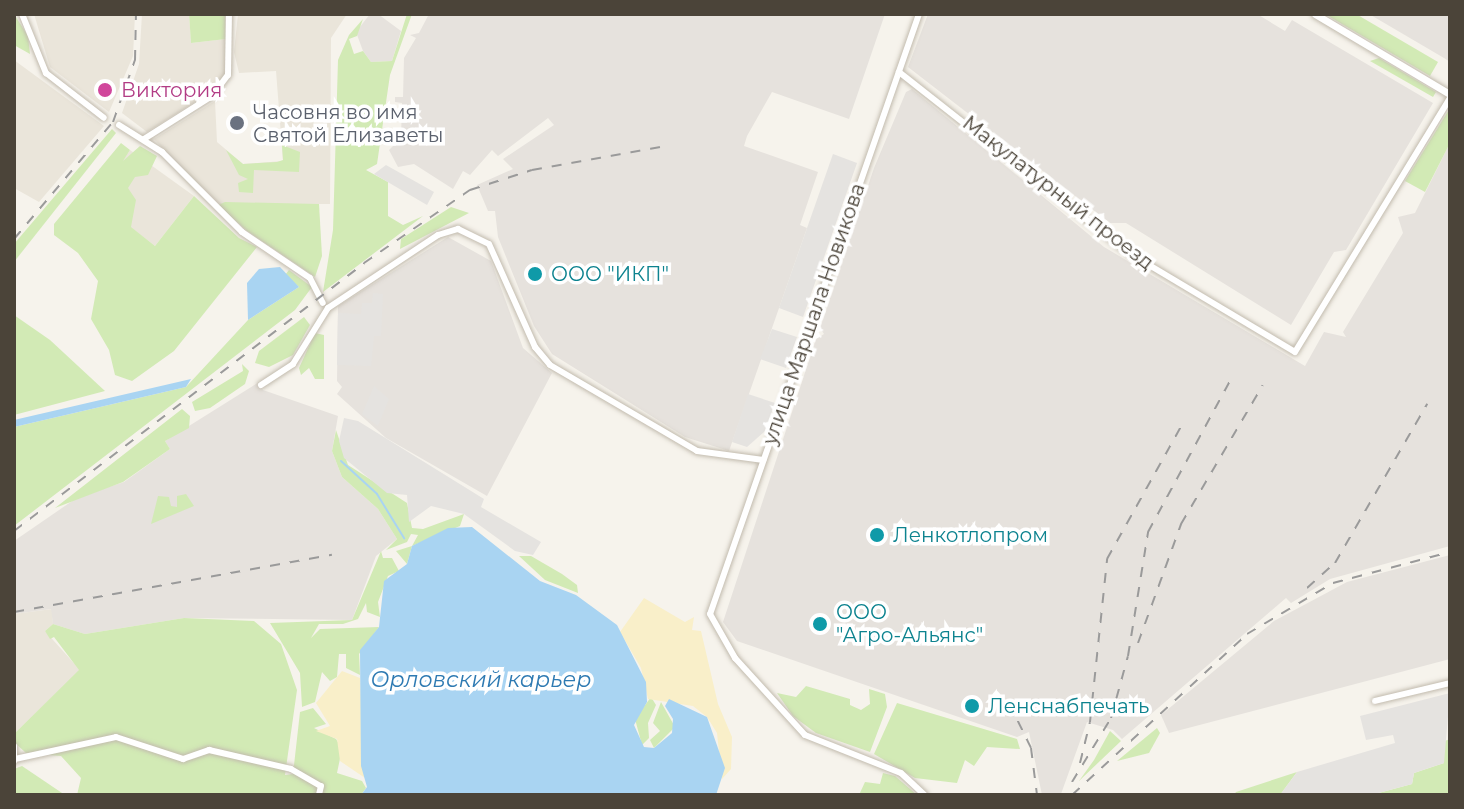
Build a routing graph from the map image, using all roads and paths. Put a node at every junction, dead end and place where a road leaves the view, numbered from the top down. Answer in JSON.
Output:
{"nodes":[{"id":1,"x":22,"y":14,"type":"edge"},
{"id":2,"x":229,"y":14,"type":"edge"},
{"id":3,"x":919,"y":14,"type":"edge"},
{"id":4,"x":1315,"y":14,"type":"edge"},
{"id":5,"x":899,"y":72,"type":"junction"},
{"id":6,"x":1450,"y":96,"type":"edge"},
{"id":7,"x":104,"y":118,"type":"dead end"},
{"id":8,"x":119,"y":125,"type":"dead end"},
{"id":9,"x":144,"y":139,"type":"junction"},
{"id":10,"x":323,"y":303,"type":"dead end"},
{"id":11,"x":261,"y":385,"type":"dead end"},
{"id":12,"x":763,"y":460,"type":"junction"},
{"id":13,"x":1450,"y":683,"type":"edge"},
{"id":14,"x":1375,"y":701,"type":"dead end"},
{"id":15,"x":15,"y":747,"type":"edge"},
{"id":16,"x":15,"y":760,"type":"edge"},
{"id":17,"x":319,"y":795,"type":"edge"},
{"id":18,"x":925,"y":795,"type":"edge"}],
"edges":[{"from":1,"to":7,"type":"street"},
{"from":2,"to":9,"type":"street"},
{"from":3,"to":5,"type":"street","name":"улица Маршала Новикова"},
{"from":4,"to":6,"type":"street"},
{"from":5,"to":6,"type":"street","name":"Макулатурный проезд"},
{"from":5,"to":12,"type":"street","name":"улица Маршала Новикова"},
{"from":8,"to":9,"type":"street"},
{"from":9,"to":10,"type":"street"},
{"from":11,"to":12,"type":"street"},
{"from":12,"to":18,"type":"street","name":"улица Маршала Новикова"},
{"from":13,"to":14,"type":"street"},
{"from":15,"to":16,"type":"street"},
{"from":16,"to":17,"type":"street"}]}
